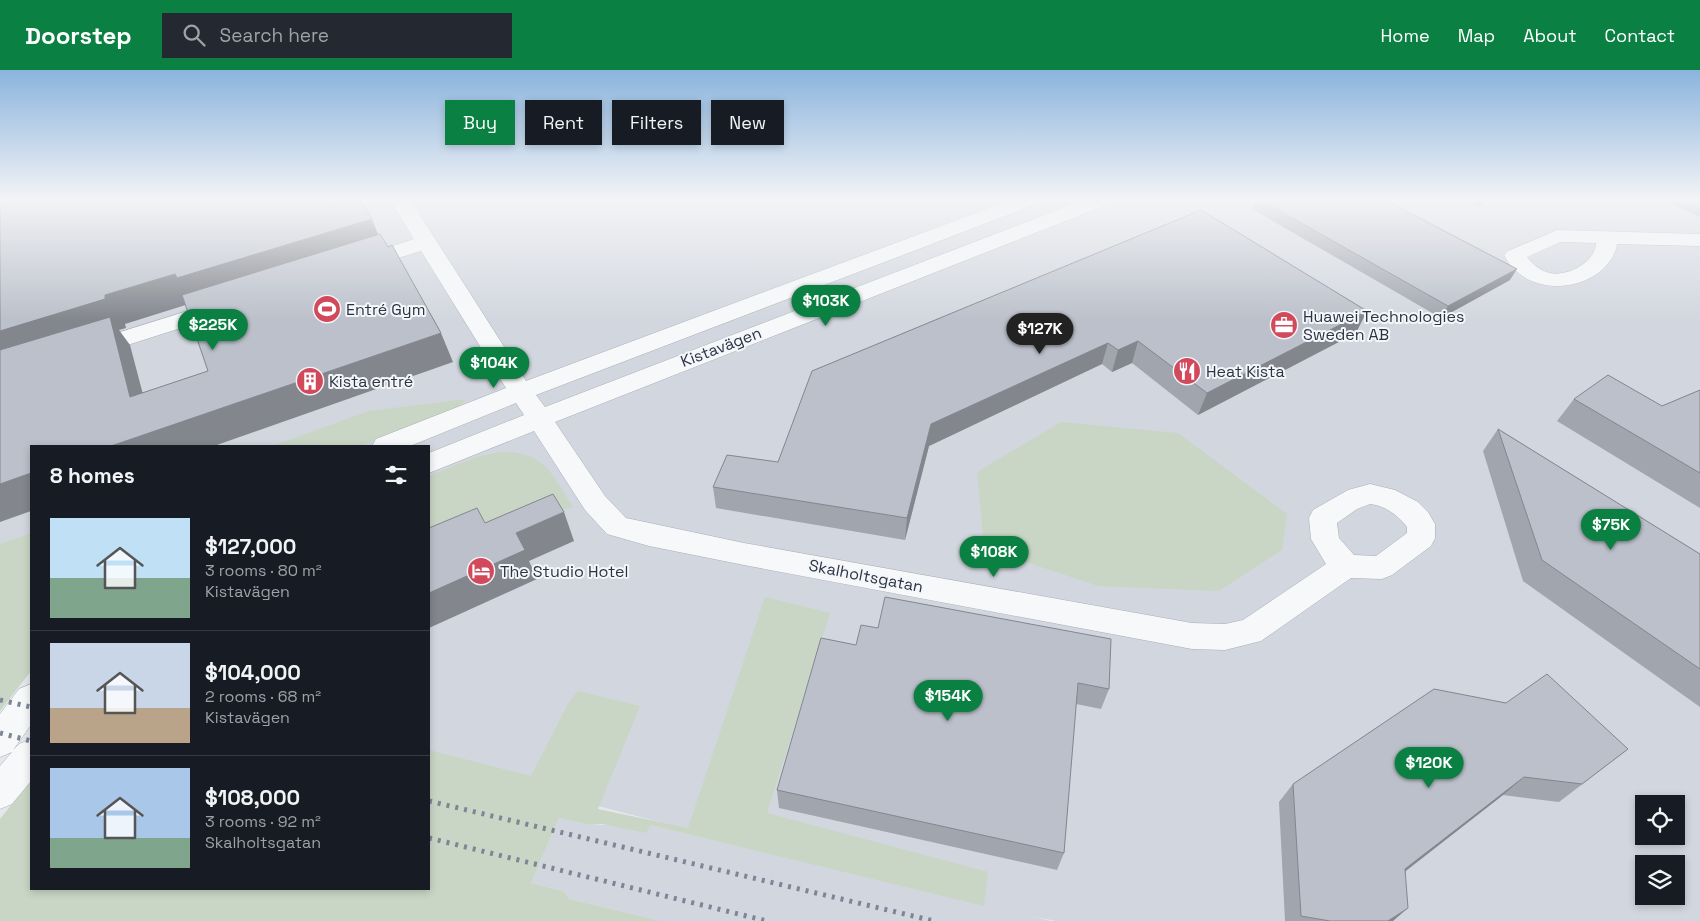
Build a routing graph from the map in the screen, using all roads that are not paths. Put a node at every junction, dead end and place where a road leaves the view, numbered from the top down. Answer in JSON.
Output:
{"nodes":[{"id":1,"x":921,"y":241,"type":"edge"},
{"id":2,"x":952,"y":241,"type":"edge"},
{"id":3,"x":996,"y":241,"type":"edge"},
{"id":4,"x":1545,"y":241,"type":"edge"},
{"id":5,"x":1607,"y":241,"type":"edge"},
{"id":6,"x":427,"y":242,"type":"joint"},
{"id":7,"x":1535,"y":245,"type":"junction"},
{"id":8,"x":967,"y":252,"type":"junction"},
{"id":9,"x":1600,"y":260,"type":"junction"},
{"id":10,"x":342,"y":269,"type":"edge"},
{"id":11,"x":243,"y":300,"type":"edge"},
{"id":12,"x":755,"y":303,"type":"junction"},
{"id":13,"x":776,"y":326,"type":"junction"},
{"id":14,"x":75,"y":354,"type":"edge"},
{"id":15,"x":522,"y":392,"type":"junction"},
{"id":16,"x":540,"y":419,"type":"junction"},
{"id":17,"x":388,"y":445,"type":"edge"},
{"id":18,"x":430,"y":463,"type":"edge"},
{"id":19,"x":1346,"y":566,"type":"dead end"},
{"id":20,"x":30,"y":700,"type":"edge"},
{"id":21,"x":0,"y":741,"type":"edge"},
{"id":22,"x":30,"y":756,"type":"edge"},
{"id":23,"x":0,"y":792,"type":"edge"}],
"edges":[{"from":1,"to":12,"type":"street","name":"Kistavägen"},
{"from":2,"to":8,"type":"street"},
{"from":3,"to":8,"type":"street","name":"Kistavägen"},
{"from":4,"to":7,"type":"street"},
{"from":5,"to":9,"type":"street"},
{"from":6,"to":10,"type":"street"},
{"from":6,"to":15,"type":"street","name":"Skalholtsgatan"},
{"from":7,"to":9,"type":"street"},
{"from":7,"to":9,"type":"street"},
{"from":8,"to":13,"type":"street","name":"Kistavägen"},
{"from":11,"to":14,"type":"street"},
{"from":12,"to":13,"type":"street"},
{"from":12,"to":15,"type":"street","name":"Kistavägen"},
{"from":13,"to":16,"type":"street","name":"Kistavägen"},
{"from":15,"to":16,"type":"street","name":"Skalholtsgatan"},
{"from":15,"to":17,"type":"street","name":"Kistavägen"},
{"from":16,"to":18,"type":"street","name":"Kistavägen"},
{"from":16,"to":19,"type":"street","name":"Skalholtsgatan"},
{"from":20,"to":21,"type":"street"},
{"from":22,"to":23,"type":"street"}]}
